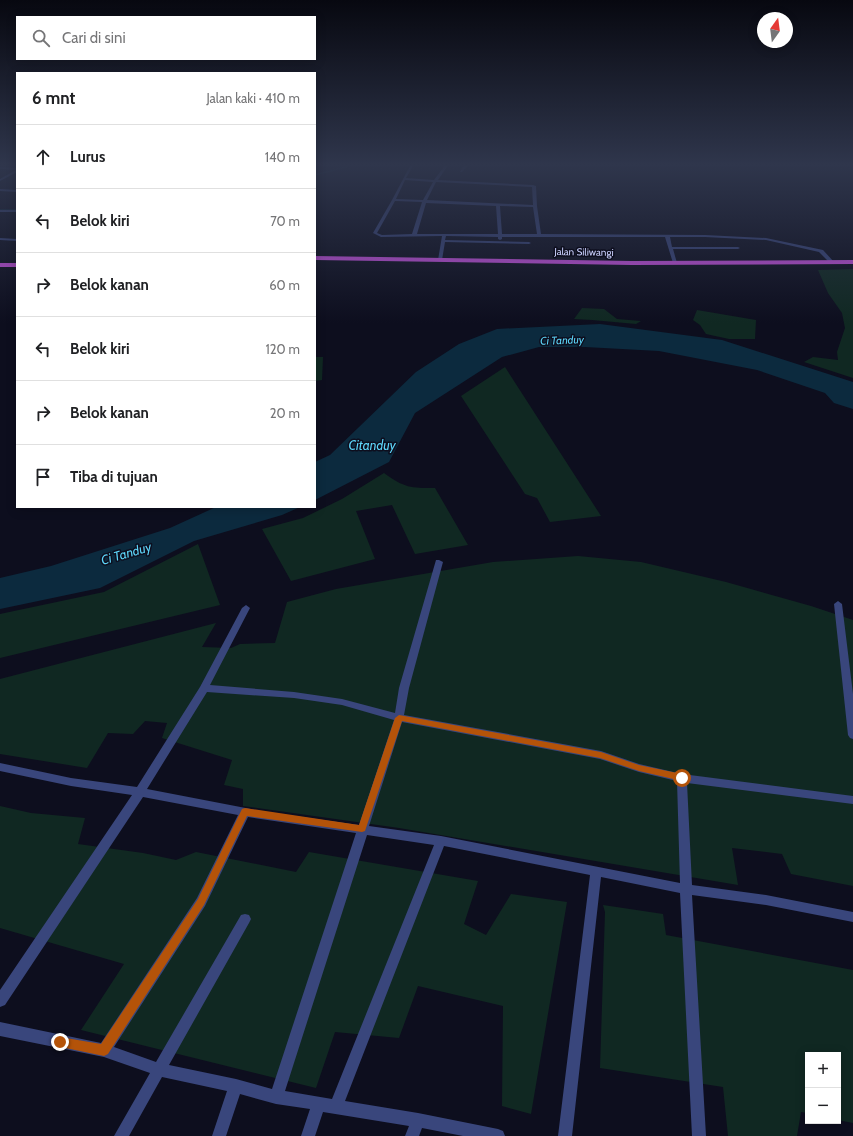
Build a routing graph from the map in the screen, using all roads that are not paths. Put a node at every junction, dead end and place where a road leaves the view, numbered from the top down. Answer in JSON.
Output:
{"nodes":[{"id":1,"x":384,"y":217,"type":"edge"},
{"id":2,"x":419,"y":217,"type":"edge"},
{"id":3,"x":498,"y":217,"type":"edge"},
{"id":4,"x":536,"y":217,"type":"edge"},
{"id":5,"x":414,"y":235,"type":"junction"},
{"id":6,"x":444,"y":235,"type":"junction"},
{"id":7,"x":499,"y":235,"type":"junction"},
{"id":8,"x":539,"y":236,"type":"junction"},
{"id":9,"x":667,"y":236,"type":"junction"},
{"id":10,"x":0,"y":240,"type":"edge"},
{"id":11,"x":16,"y":240,"type":"edge"},
{"id":12,"x":443,"y":241,"type":"junction"},
{"id":13,"x":500,"y":242,"type":"junction"},
{"id":14,"x":529,"y":243,"type":"dead end"},
{"id":15,"x":670,"y":248,"type":"junction"},
{"id":16,"x":738,"y":248,"type":"dead end"},
{"id":17,"x":316,"y":258,"type":"edge"},
{"id":18,"x":440,"y":260,"type":"junction"},
{"id":19,"x":832,"y":262,"type":"junction"},
{"id":20,"x":853,"y":262,"type":"edge"},
{"id":21,"x":675,"y":263,"type":"junction"},
{"id":22,"x":0,"y":265,"type":"edge"},
{"id":23,"x":16,"y":265,"type":"edge"},
{"id":24,"x":439,"y":562,"type":"dead end"},
{"id":25,"x":838,"y":604,"type":"dead end"},
{"id":26,"x":246,"y":608,"type":"dead end"},
{"id":27,"x":204,"y":688,"type":"junction"},
{"id":28,"x":399,"y":718,"type":"junction"},
{"id":29,"x":853,"y":734,"type":"edge"},
{"id":30,"x":0,"y":766,"type":"edge"},
{"id":31,"x":682,"y":778,"type":"junction"},
{"id":32,"x":140,"y":792,"type":"junction"},
{"id":33,"x":853,"y":800,"type":"edge"},
{"id":34,"x":245,"y":812,"type":"junction"},
{"id":35,"x":362,"y":829,"type":"junction"},
{"id":36,"x":441,"y":841,"type":"junction"},
{"id":37,"x":596,"y":872,"type":"junction"},
{"id":38,"x":686,"y":889,"type":"junction"},
{"id":39,"x":853,"y":916,"type":"edge"},
{"id":40,"x":245,"y":919,"type":"dead end"},
{"id":41,"x":0,"y":1001,"type":"edge"},
{"id":42,"x":0,"y":1029,"type":"edge"},
{"id":43,"x":104,"y":1050,"type":"junction"},
{"id":44,"x":160,"y":1070,"type":"junction"},
{"id":45,"x":236,"y":1086,"type":"junction"},
{"id":46,"x":276,"y":1097,"type":"junction"},
{"id":47,"x":320,"y":1104,"type":"junction"},
{"id":48,"x":336,"y":1107,"type":"junction"},
{"id":49,"x":418,"y":1120,"type":"junction"},
{"id":50,"x":494,"y":1135,"type":"edge"},
{"id":51,"x":121,"y":1136,"type":"edge"},
{"id":52,"x":219,"y":1136,"type":"edge"},
{"id":53,"x":308,"y":1136,"type":"edge"},
{"id":54,"x":412,"y":1136,"type":"edge"},
{"id":55,"x":565,"y":1136,"type":"edge"},
{"id":56,"x":699,"y":1136,"type":"edge"}],
"edges":[{"from":1,"to":5,"type":"street"},
{"from":2,"to":5,"type":"street"},
{"from":3,"to":7,"type":"street"},
{"from":4,"to":8,"type":"street"},
{"from":5,"to":6,"type":"street"},
{"from":6,"to":7,"type":"street"},
{"from":6,"to":12,"type":"street"},
{"from":7,"to":8,"type":"street"},
{"from":7,"to":13,"type":"street"},
{"from":8,"to":9,"type":"street"},
{"from":9,"to":15,"type":"street"},
{"from":9,"to":19,"type":"street"},
{"from":10,"to":11,"type":"street"},
{"from":12,"to":13,"type":"street"},
{"from":12,"to":18,"type":"street"},
{"from":13,"to":14,"type":"street"},
{"from":15,"to":16,"type":"street"},
{"from":15,"to":21,"type":"street"},
{"from":17,"to":18,"type":"highway","name":"Jalan Siliwangi"},
{"from":18,"to":21,"type":"highway","name":"Jalan Siliwangi"},
{"from":19,"to":20,"type":"highway","name":"Jalan Siliwangi"},
{"from":19,"to":21,"type":"highway","name":"Jalan Siliwangi"},
{"from":22,"to":23,"type":"highway"},
{"from":24,"to":28,"type":"street"},
{"from":25,"to":29,"type":"street"},
{"from":26,"to":27,"type":"street"},
{"from":27,"to":28,"type":"street"},
{"from":27,"to":32,"type":"street"},
{"from":28,"to":31,"type":"street"},
{"from":28,"to":35,"type":"street"},
{"from":30,"to":32,"type":"street"},
{"from":31,"to":33,"type":"street"},
{"from":31,"to":38,"type":"street"},
{"from":32,"to":34,"type":"street"},
{"from":32,"to":41,"type":"street"},
{"from":34,"to":35,"type":"street"},
{"from":34,"to":43,"type":"street"},
{"from":35,"to":36,"type":"street"},
{"from":35,"to":46,"type":"street"},
{"from":36,"to":37,"type":"street"},
{"from":36,"to":48,"type":"street"},
{"from":37,"to":38,"type":"street"},
{"from":37,"to":55,"type":"street"},
{"from":38,"to":39,"type":"street"},
{"from":38,"to":56,"type":"street"},
{"from":40,"to":44,"type":"street"},
{"from":42,"to":43,"type":"street"},
{"from":43,"to":44,"type":"street"},
{"from":44,"to":45,"type":"street"},
{"from":44,"to":51,"type":"street"},
{"from":45,"to":46,"type":"street"},
{"from":45,"to":52,"type":"street"},
{"from":46,"to":47,"type":"street"},
{"from":47,"to":48,"type":"street"},
{"from":47,"to":53,"type":"street"},
{"from":48,"to":49,"type":"street"},
{"from":49,"to":50,"type":"street"},
{"from":49,"to":54,"type":"street"}]}
